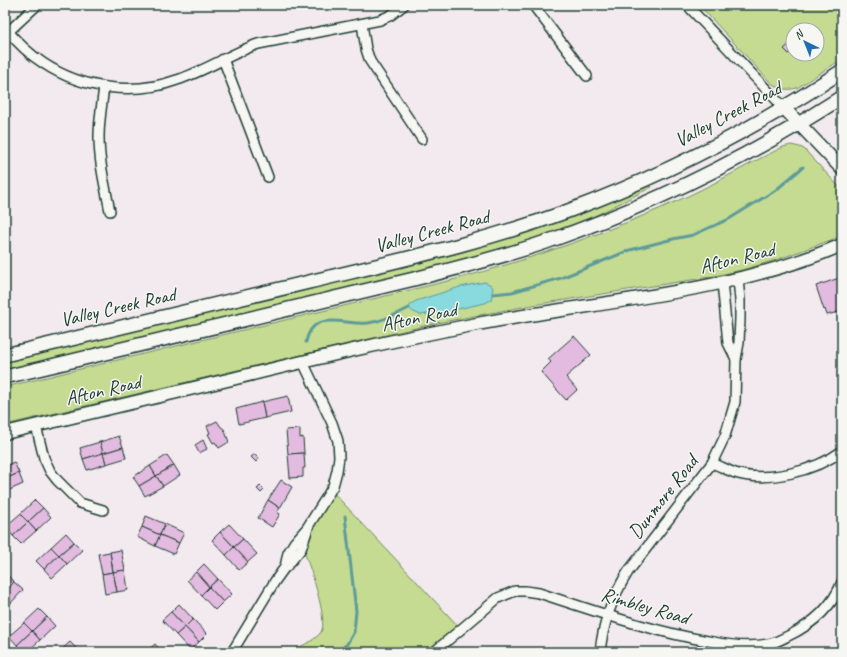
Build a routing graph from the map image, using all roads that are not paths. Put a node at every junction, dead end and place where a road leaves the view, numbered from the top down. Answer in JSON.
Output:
{"nodes":[{"id":1,"x":37,"y":5,"type":"edge"},
{"id":2,"x":404,"y":5,"type":"edge"},
{"id":3,"x":533,"y":5,"type":"edge"},
{"id":4,"x":687,"y":5,"type":"edge"},
{"id":5,"x":362,"y":24,"type":"junction"},
{"id":6,"x":7,"y":30,"type":"edge"},
{"id":7,"x":224,"y":59,"type":"junction"},
{"id":8,"x":842,"y":71,"type":"edge"},
{"id":9,"x":587,"y":76,"type":"dead end"},
{"id":10,"x":104,"y":87,"type":"junction"},
{"id":11,"x":842,"y":97,"type":"edge"},
{"id":12,"x":784,"y":108,"type":"junction"},
{"id":13,"x":799,"y":124,"type":"junction"},
{"id":14,"x":422,"y":138,"type":"dead end"},
{"id":15,"x":842,"y":169,"type":"edge"},
{"id":16,"x":268,"y":177,"type":"dead end"},
{"id":17,"x":110,"y":211,"type":"dead end"},
{"id":18,"x":842,"y":245,"type":"edge"},
{"id":19,"x":738,"y":279,"type":"junction"},
{"id":20,"x":722,"y":282,"type":"junction"},
{"id":21,"x":5,"y":355,"type":"edge"},
{"id":22,"x":736,"y":359,"type":"junction"},
{"id":23,"x":303,"y":362,"type":"junction"},
{"id":24,"x":5,"y":377,"type":"edge"},
{"id":25,"x":36,"y":426,"type":"junction"},
{"id":26,"x":5,"y":434,"type":"edge"},
{"id":27,"x":842,"y":451,"type":"edge"},
{"id":28,"x":712,"y":463,"type":"junction"},
{"id":29,"x":103,"y":510,"type":"dead end"},
{"id":30,"x":842,"y":582,"type":"edge"},
{"id":31,"x":608,"y":615,"type":"junction"},
{"id":32,"x":232,"y":652,"type":"edge"},
{"id":33,"x":434,"y":652,"type":"edge"},
{"id":34,"x":600,"y":652,"type":"edge"}],
"edges":[{"from":1,"to":6,"type":"street"},
{"from":2,"to":5,"type":"street"},
{"from":3,"to":9,"type":"street"},
{"from":4,"to":12,"type":"street"},
{"from":5,"to":7,"type":"street"},
{"from":5,"to":14,"type":"street"},
{"from":6,"to":10,"type":"street"},
{"from":7,"to":10,"type":"street"},
{"from":7,"to":16,"type":"street"},
{"from":8,"to":12,"type":"main road","name":"Valley Creek Road"},
{"from":10,"to":17,"type":"street"},
{"from":11,"to":13,"type":"main road","name":"Valley Creek Road"},
{"from":12,"to":13,"type":"street"},
{"from":12,"to":21,"type":"main road","name":"Valley Creek Road"},
{"from":13,"to":15,"type":"street"},
{"from":13,"to":24,"type":"main road","name":"Valley Creek Road"},
{"from":18,"to":19,"type":"street","name":"Afton Road"},
{"from":19,"to":20,"type":"street","name":"Afton Road"},
{"from":19,"to":22,"type":"street","name":"Dunmore Road"},
{"from":20,"to":22,"type":"street","name":"Dunmore Road"},
{"from":20,"to":23,"type":"street","name":"Afton Road"},
{"from":22,"to":28,"type":"street","name":"Dunmore Road"},
{"from":23,"to":25,"type":"street","name":"Afton Road"},
{"from":23,"to":32,"type":"street"},
{"from":25,"to":26,"type":"street","name":"Afton Road"},
{"from":25,"to":29,"type":"street"},
{"from":27,"to":28,"type":"street"},
{"from":28,"to":31,"type":"street","name":"Dunmore Road"},
{"from":30,"to":31,"type":"street","name":"Rimbley Road"},
{"from":31,"to":33,"type":"street","name":"Rimbley Road"},
{"from":31,"to":34,"type":"street","name":"Dunmore Road"}]}
